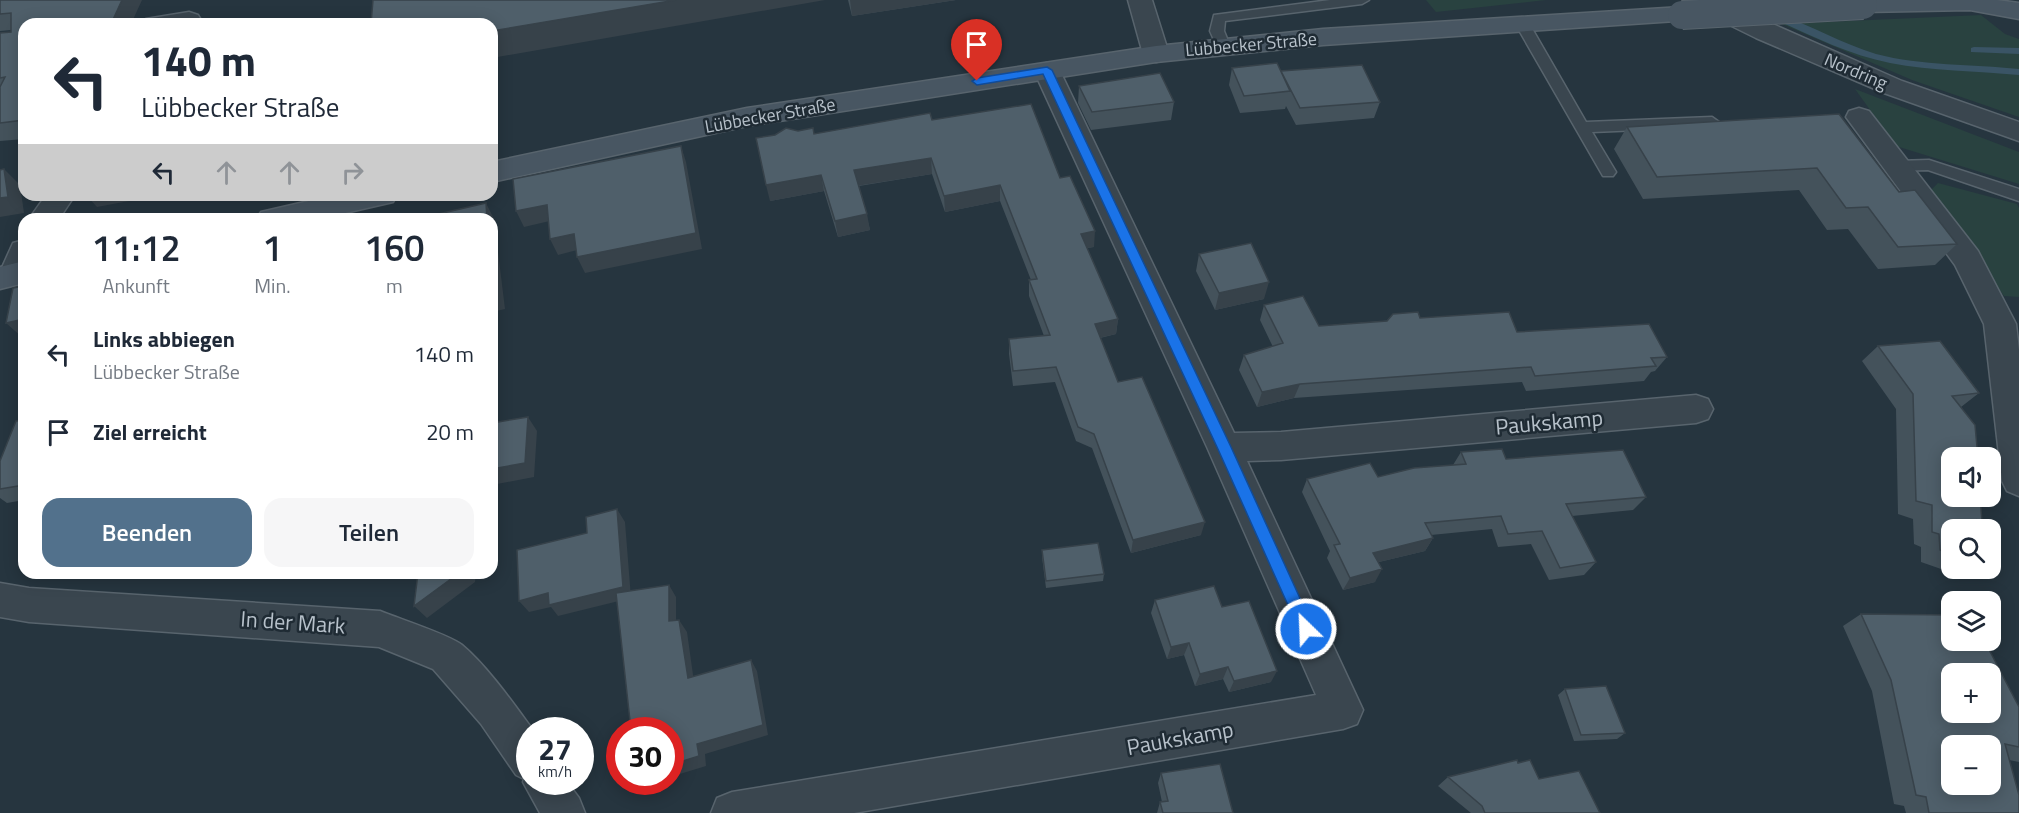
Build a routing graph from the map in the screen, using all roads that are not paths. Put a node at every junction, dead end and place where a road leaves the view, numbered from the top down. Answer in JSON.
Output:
{"nodes":[{"id":1,"x":1140,"y":0,"type":"edge"},
{"id":2,"x":1362,"y":0,"type":"edge"},
{"id":3,"x":2010,"y":6,"type":"edge"},
{"id":4,"x":1690,"y":8,"type":"edge"},
{"id":5,"x":1523,"y":25,"type":"junction"},
{"id":6,"x":1222,"y":46,"type":"junction"},
{"id":7,"x":1155,"y":54,"type":"junction"},
{"id":8,"x":1047,"y":70,"type":"junction"},
{"id":9,"x":1853,"y":117,"type":"dead end"},
{"id":10,"x":1732,"y":121,"type":"edge"},
{"id":11,"x":1582,"y":127,"type":"junction"},
{"id":12,"x":2019,"y":132,"type":"edge"},
{"id":13,"x":1896,"y":166,"type":"junction"},
{"id":14,"x":498,"y":171,"type":"edge"},
{"id":15,"x":1608,"y":172,"type":"dead end"},
{"id":16,"x":2019,"y":195,"type":"edge"},
{"id":17,"x":355,"y":201,"type":"edge"},
{"id":18,"x":299,"y":213,"type":"edge"},
{"id":19,"x":1696,"y":409,"type":"dead end"},
{"id":20,"x":1224,"y":447,"type":"junction"},
{"id":21,"x":2019,"y":481,"type":"edge"},
{"id":22,"x":0,"y":600,"type":"edge"},
{"id":23,"x":516,"y":741,"type":"edge"},
{"id":24,"x":552,"y":795,"type":"edge"},
{"id":25,"x":564,"y":813,"type":"edge"},
{"id":26,"x":732,"y":813,"type":"edge"}],
"edges":[{"from":1,"to":7,"type":"street"},
{"from":2,"to":6,"type":"lane"},
{"from":3,"to":4,"type":"street","name":"Lübbecker Straße","bridge":true},
{"from":4,"to":5,"type":"street","name":"Lübbecker Straße"},
{"from":4,"to":12,"type":"street","name":"Nordring"},
{"from":5,"to":6,"type":"street","name":"Lübbecker Straße"},
{"from":5,"to":11,"type":"lane"},
{"from":6,"to":7,"type":"street","name":"Lübbecker Straße"},
{"from":7,"to":8,"type":"street","name":"Lübbecker Straße"},
{"from":8,"to":14,"type":"street","name":"Lübbecker Straße"},
{"from":8,"to":20,"type":"street","name":"Paukskamp"},
{"from":9,"to":13,"type":"street"},
{"from":10,"to":11,"type":"lane"},
{"from":11,"to":15,"type":"lane"},
{"from":13,"to":16,"type":"lane"},
{"from":13,"to":21,"type":"street"},
{"from":17,"to":18,"type":"street"},
{"from":19,"to":20,"type":"street","name":"Paukskamp"},
{"from":20,"to":26,"type":"street","name":"Paukskamp"},
{"from":22,"to":23,"type":"street","name":"In der Mark"},
{"from":24,"to":25,"type":"street"}]}
